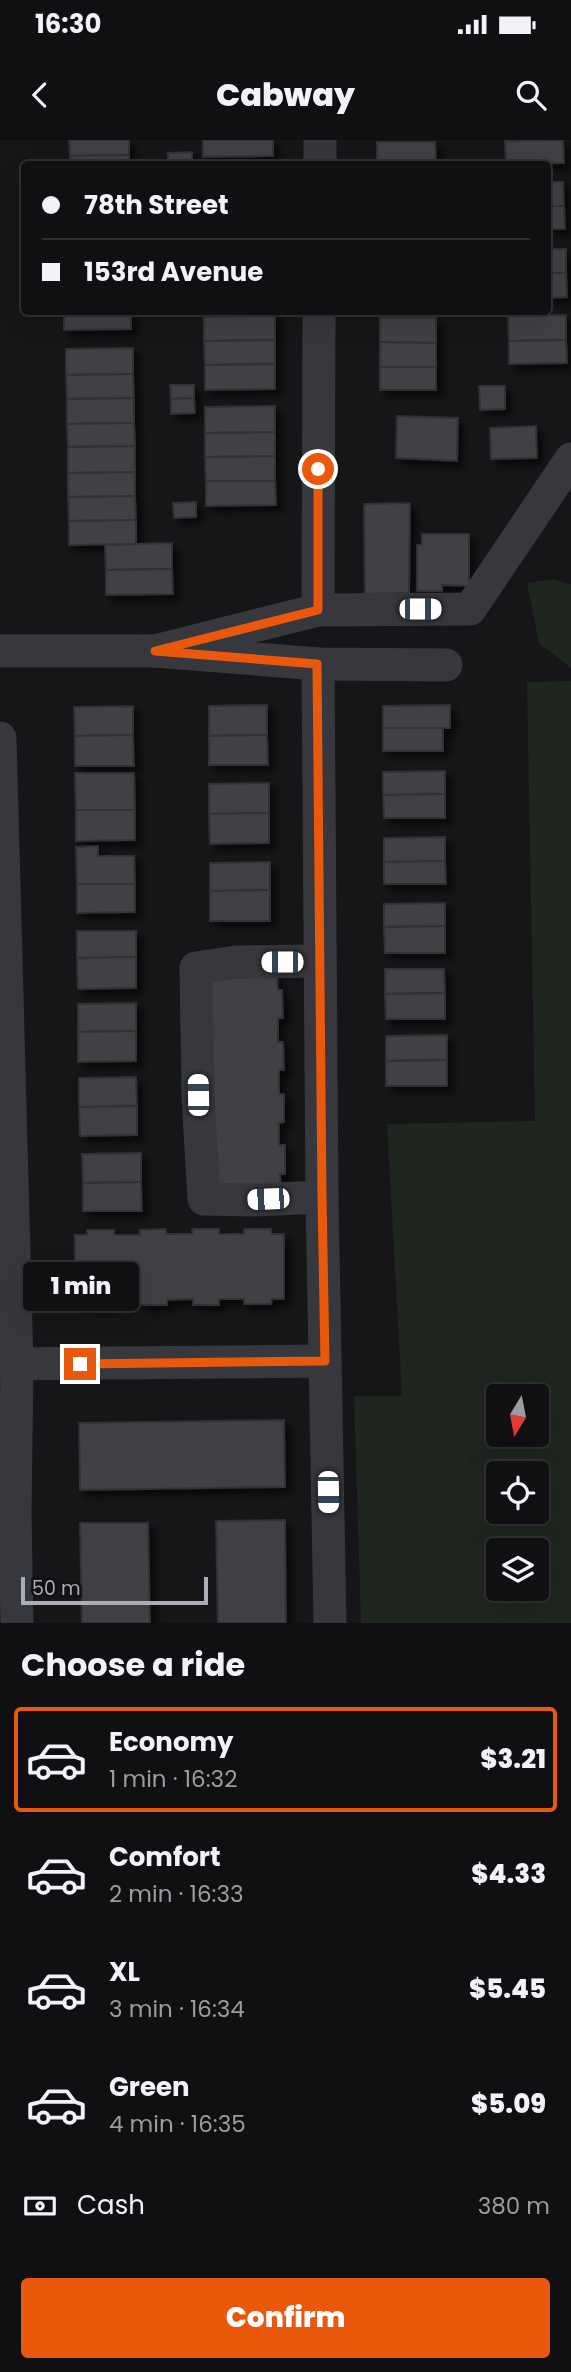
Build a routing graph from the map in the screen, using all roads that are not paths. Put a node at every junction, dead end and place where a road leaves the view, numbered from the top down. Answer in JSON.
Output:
{"nodes":[{"id":1,"x":320,"y":140,"type":"edge"},
{"id":2,"x":320,"y":161,"type":"edge"},
{"id":3,"x":319,"y":315,"type":"edge"},
{"id":4,"x":571,"y":459,"type":"edge"},
{"id":5,"x":318,"y":610,"type":"junction"},
{"id":6,"x":0,"y":651,"type":"edge"},
{"id":7,"x":155,"y":651,"type":"junction"},
{"id":8,"x":317,"y":664,"type":"junction"},
{"id":9,"x":446,"y":665,"type":"dead end"},
{"id":10,"x":0,"y":738,"type":"edge"},
{"id":11,"x":320,"y":961,"type":"junction"},
{"id":12,"x":322,"y":1197,"type":"junction"},
{"id":13,"x":325,"y":1361,"type":"junction"},
{"id":14,"x":9,"y":1365,"type":"edge"},
{"id":15,"x":17,"y":1623,"type":"edge"},
{"id":16,"x":330,"y":1623,"type":"edge"}],
"edges":[{"from":1,"to":2,"type":"street"},
{"from":3,"to":5,"type":"street"},
{"from":4,"to":5,"type":"street"},
{"from":5,"to":7,"type":"street"},
{"from":6,"to":7,"type":"street"},
{"from":7,"to":8,"type":"street"},
{"from":8,"to":9,"type":"street"},
{"from":8,"to":11,"type":"street"},
{"from":10,"to":14,"type":"street"},
{"from":11,"to":12,"type":"street"},
{"from":11,"to":12,"type":"street"},
{"from":12,"to":13,"type":"street"},
{"from":13,"to":14,"type":"street"},
{"from":13,"to":16,"type":"street"},
{"from":14,"to":15,"type":"street"}]}
